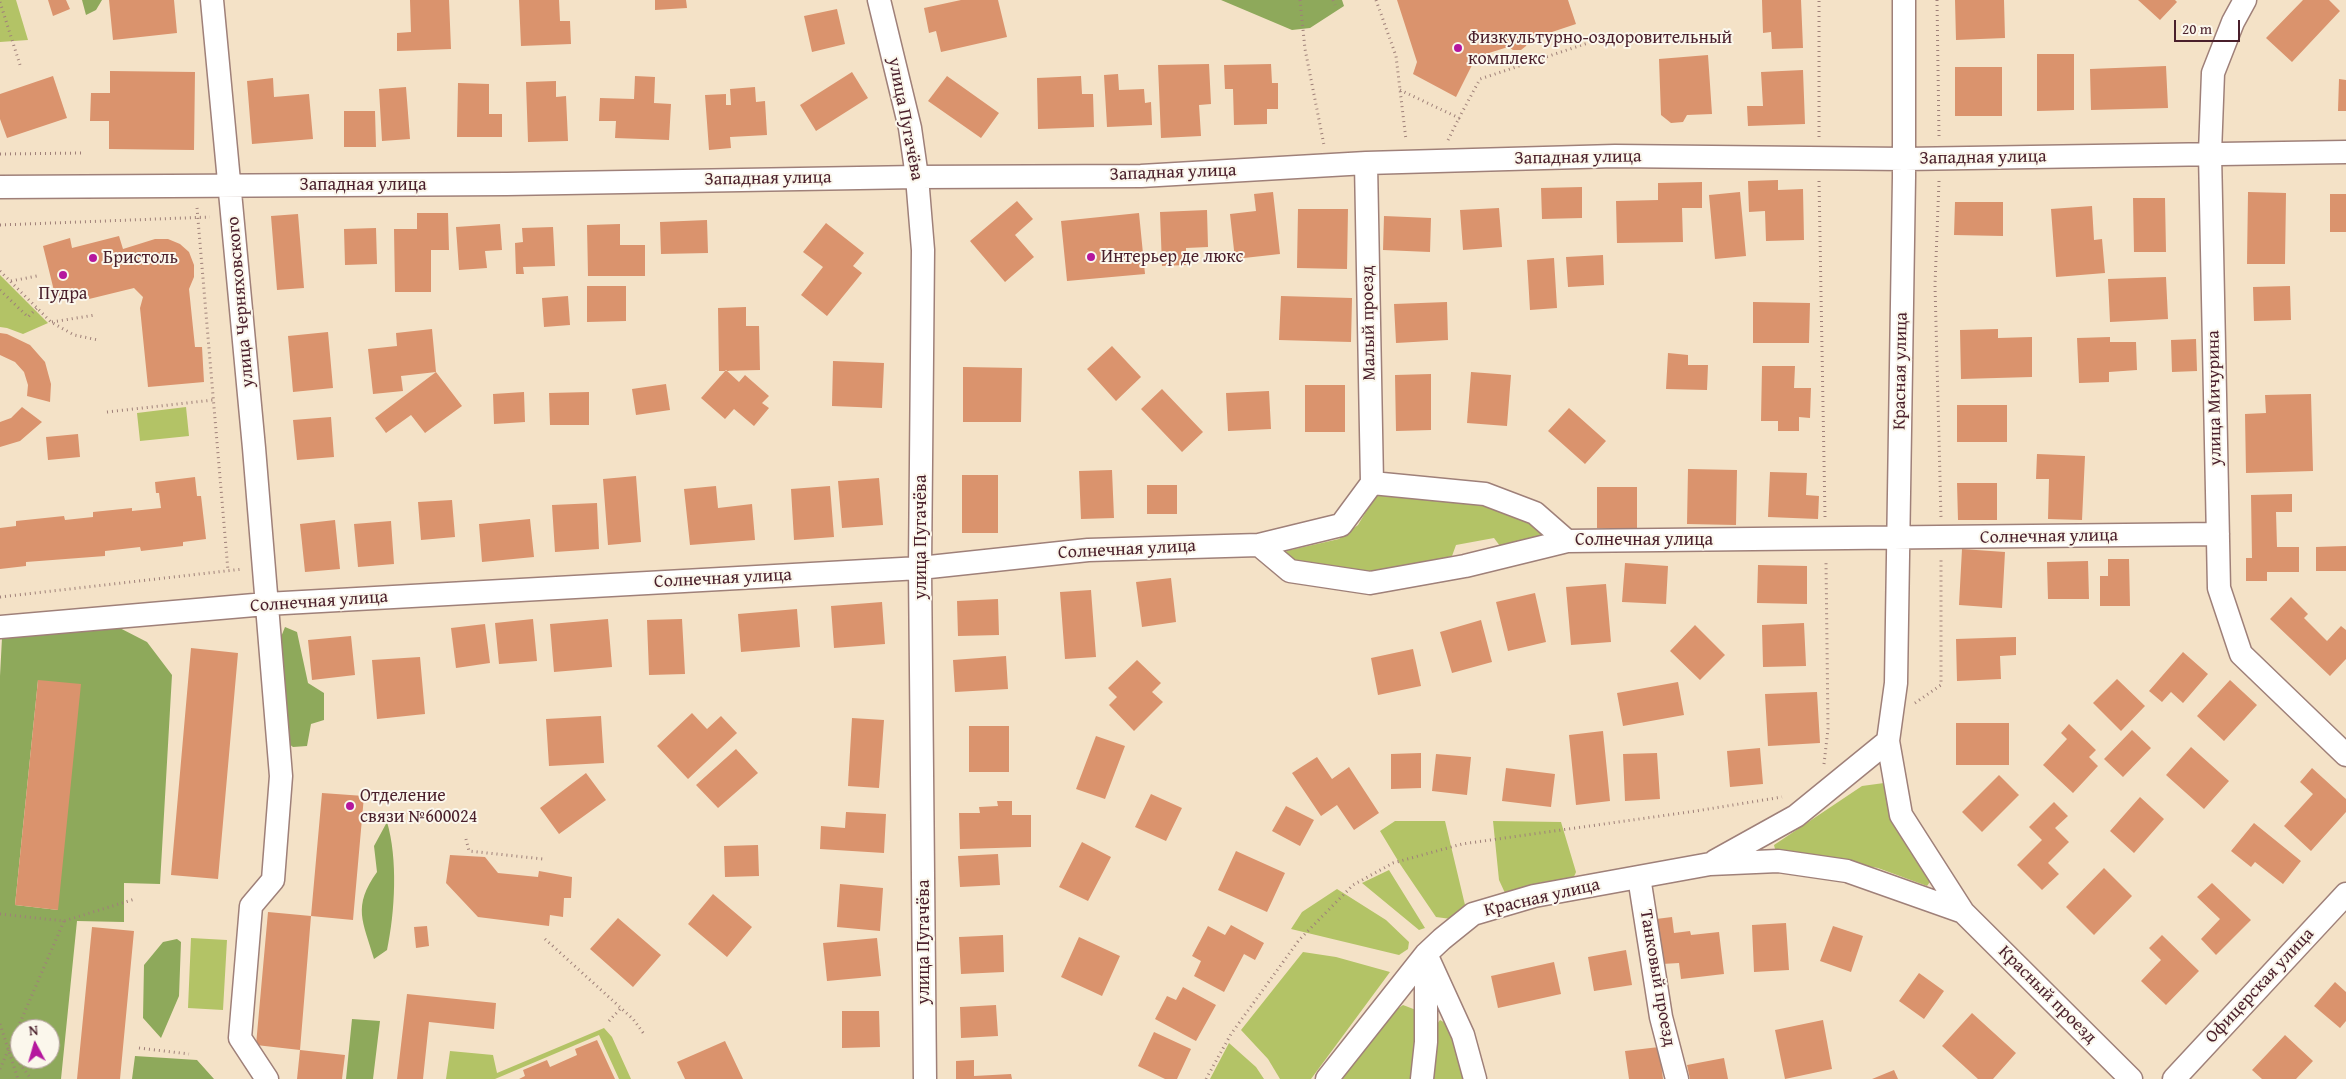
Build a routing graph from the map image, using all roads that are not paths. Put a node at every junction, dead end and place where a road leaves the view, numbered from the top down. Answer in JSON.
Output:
{"nodes":[{"id":1,"x":212,"y":0,"type":"edge"},
{"id":2,"x":879,"y":0,"type":"edge"},
{"id":3,"x":1904,"y":0,"type":"edge"},
{"id":4,"x":2245,"y":0,"type":"edge"},
{"id":5,"x":2346,"y":152,"type":"edge"},
{"id":6,"x":2210,"y":153,"type":"junction"},
{"id":7,"x":1904,"y":159,"type":"junction"},
{"id":8,"x":1366,"y":163,"type":"junction"},
{"id":9,"x":918,"y":177,"type":"junction"},
{"id":10,"x":231,"y":186,"type":"junction"},
{"id":11,"x":0,"y":187,"type":"edge"},
{"id":12,"x":1372,"y":483,"type":"junction"},
{"id":13,"x":2218,"y":534,"type":"junction"},
{"id":14,"x":1898,"y":539,"type":"junction"},
{"id":15,"x":1567,"y":541,"type":"junction"},
{"id":16,"x":1259,"y":545,"type":"junction"},
{"id":17,"x":920,"y":568,"type":"junction"},
{"id":18,"x":266,"y":604,"type":"junction"},
{"id":19,"x":0,"y":627,"type":"edge"},
{"id":20,"x":1888,"y":741,"type":"junction"},
{"id":21,"x":2346,"y":755,"type":"edge"},
{"id":22,"x":1710,"y":864,"type":"junction"},
{"id":23,"x":1639,"y":877,"type":"junction"},
{"id":24,"x":2346,"y":894,"type":"edge"},
{"id":25,"x":1963,"y":912,"type":"junction"},
{"id":26,"x":1426,"y":954,"type":"junction"},
{"id":27,"x":267,"y":1079,"type":"edge"},
{"id":28,"x":925,"y":1079,"type":"edge"},
{"id":29,"x":1327,"y":1079,"type":"edge"},
{"id":30,"x":1422,"y":1079,"type":"edge"},
{"id":31,"x":1475,"y":1079,"type":"edge"},
{"id":32,"x":1677,"y":1079,"type":"edge"},
{"id":33,"x":2131,"y":1079,"type":"edge"},
{"id":34,"x":2174,"y":1079,"type":"edge"}],
"edges":[{"from":1,"to":10,"type":"street","name":"улица Черняховского"},
{"from":2,"to":9,"type":"street","name":"улица Пугачёва"},
{"from":3,"to":7,"type":"street","name":"Красная улица"},
{"from":4,"to":6,"type":"street","name":"улица Мичурина"},
{"from":5,"to":6,"type":"street","name":"Западная улица"},
{"from":6,"to":7,"type":"street","name":"Западная улица"},
{"from":6,"to":13,"type":"street","name":"улица Мичурина"},
{"from":7,"to":8,"type":"street","name":"Западная улица"},
{"from":7,"to":14,"type":"street","name":"Красная улица"},
{"from":8,"to":9,"type":"street","name":"Западная улица"},
{"from":8,"to":12,"type":"street","name":"Малый проезд"},
{"from":9,"to":10,"type":"street","name":"Западная улица"},
{"from":9,"to":17,"type":"street","name":"улица Пугачёва"},
{"from":10,"to":11,"type":"street","name":"Западная улица"},
{"from":10,"to":18,"type":"street","name":"улица Черняховского"},
{"from":12,"to":15,"type":"street","name":"Солнечная улица"},
{"from":12,"to":16,"type":"street","name":"Солнечная улица"},
{"from":13,"to":14,"type":"street","name":"Солнечная улица"},
{"from":13,"to":21,"type":"street","name":"улица Мичурина"},
{"from":14,"to":15,"type":"street","name":"Солнечная улица"},
{"from":14,"to":20,"type":"street","name":"Красная улица"},
{"from":15,"to":16,"type":"street"},
{"from":16,"to":17,"type":"street","name":"Солнечная улица"},
{"from":17,"to":18,"type":"street","name":"Солнечная улица"},
{"from":17,"to":28,"type":"street","name":"улица Пугачёва"},
{"from":18,"to":19,"type":"street","name":"Солнечная улица"},
{"from":18,"to":27,"type":"street","name":"улица Черняховского"},
{"from":20,"to":22,"type":"street","name":"Красная улица"},
{"from":20,"to":25,"type":"street","name":"Красная улица"},
{"from":22,"to":23,"type":"street","name":"Красная улица"},
{"from":22,"to":25,"type":"street","name":"Красная улица"},
{"from":23,"to":26,"type":"street","name":"Красная улица"},
{"from":23,"to":32,"type":"street","name":"Танковый проезд"},
{"from":24,"to":34,"type":"street","name":"Офицерская улица"},
{"from":25,"to":33,"type":"street","name":"Красный проезд"},
{"from":26,"to":29,"type":"street","name":"Красная улица"},
{"from":26,"to":30,"type":"street"},
{"from":26,"to":31,"type":"street"}]}
